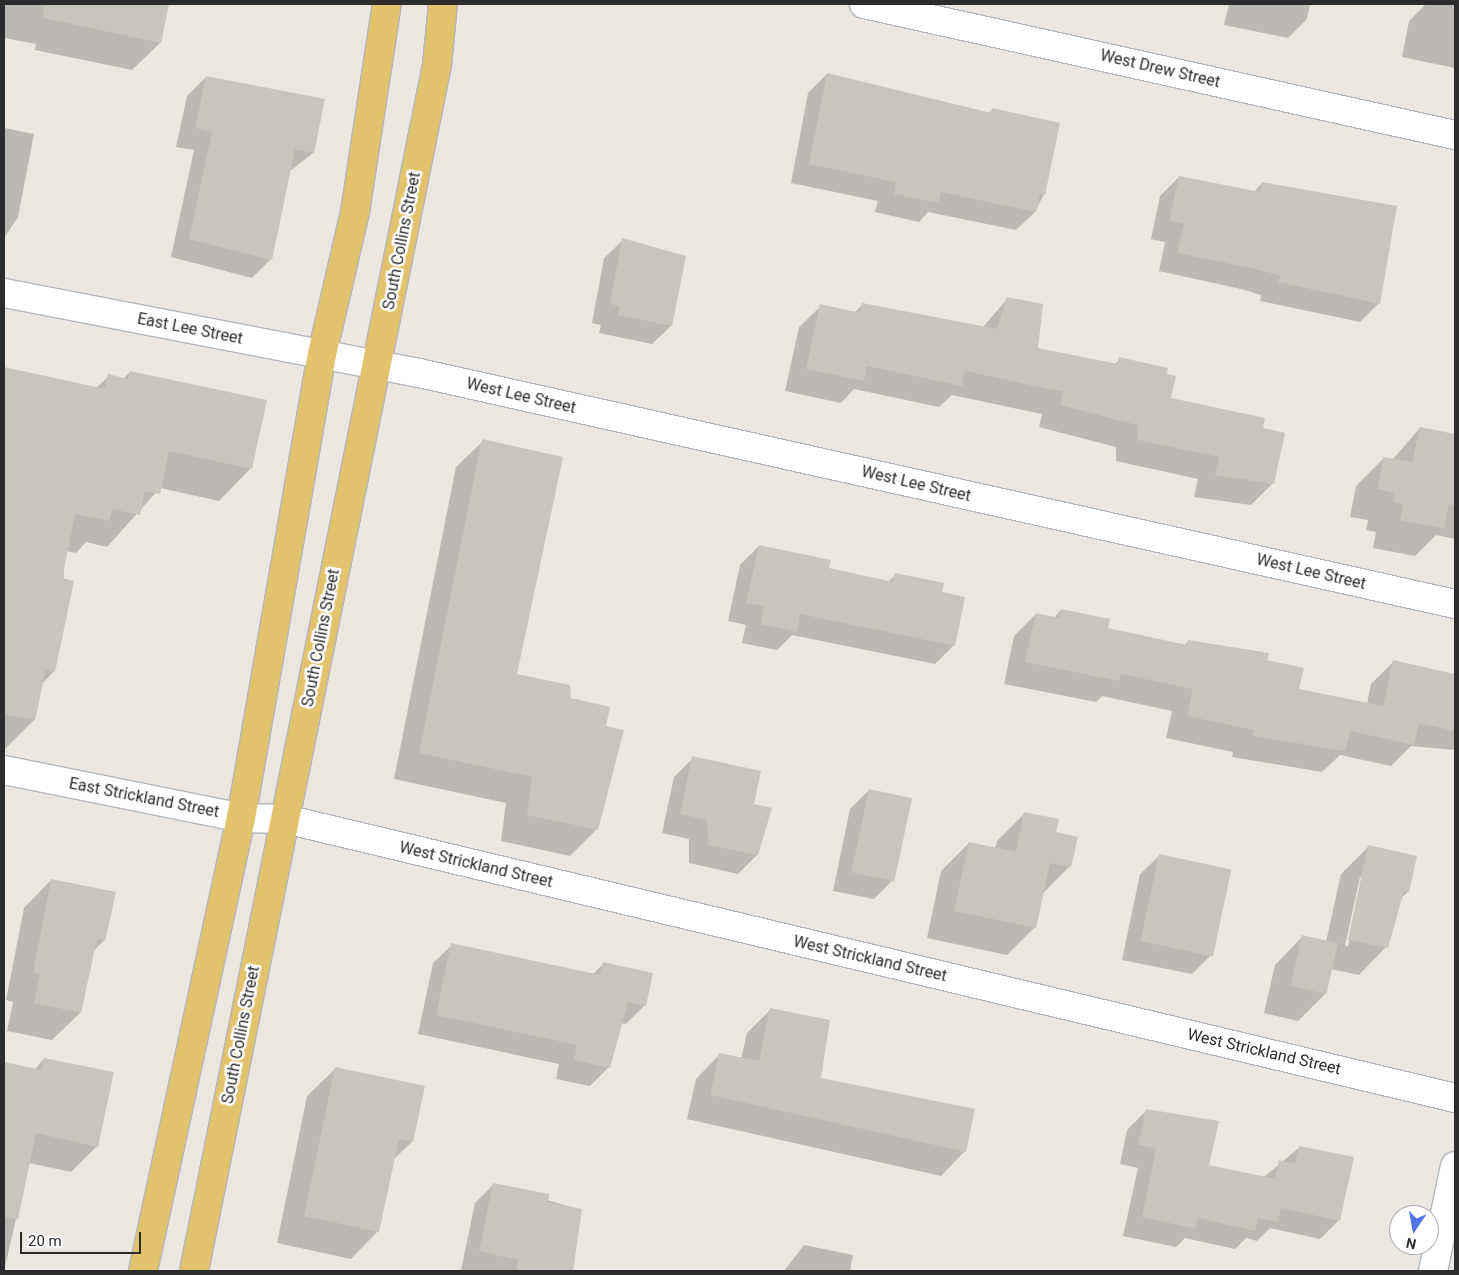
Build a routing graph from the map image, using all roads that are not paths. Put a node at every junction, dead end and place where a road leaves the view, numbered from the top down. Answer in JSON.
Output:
{"nodes":[{"id":1,"x":387,"y":4,"type":"edge"},
{"id":2,"x":443,"y":4,"type":"edge"},
{"id":3,"x":864,"y":4,"type":"edge"},
{"id":4,"x":1455,"y":135,"type":"edge"},
{"id":5,"x":4,"y":293,"type":"edge"},
{"id":6,"x":322,"y":354,"type":"junction"},
{"id":7,"x":377,"y":364,"type":"junction"},
{"id":8,"x":1455,"y":604,"type":"edge"},
{"id":9,"x":4,"y":770,"type":"edge"},
{"id":10,"x":241,"y":818,"type":"junction"},
{"id":11,"x":284,"y":819,"type":"junction"},
{"id":12,"x":1455,"y":1098,"type":"edge"},
{"id":13,"x":1455,"y":1166,"type":"edge"},
{"id":14,"x":143,"y":1271,"type":"edge"},
{"id":15,"x":194,"y":1271,"type":"edge"},
{"id":16,"x":1433,"y":1271,"type":"edge"}],
"edges":[{"from":1,"to":6,"type":"main road"},
{"from":2,"to":7,"type":"main road","name":"South Collins Street"},
{"from":3,"to":4,"type":"street","name":"West Drew Street"},
{"from":5,"to":6,"type":"street","name":"East Lee Street"},
{"from":6,"to":7,"type":"street","name":"East Lee Street"},
{"from":6,"to":10,"type":"main road"},
{"from":7,"to":8,"type":"street","name":"West Lee Street"},
{"from":7,"to":11,"type":"main road","name":"South Collins Street"},
{"from":9,"to":10,"type":"street","name":"East Strickland Street"},
{"from":10,"to":11,"type":"street","name":"East Strickland Street"},
{"from":10,"to":14,"type":"main road"},
{"from":11,"to":12,"type":"street","name":"West Strickland Street"},
{"from":11,"to":15,"type":"main road","name":"South Collins Street"},
{"from":13,"to":16,"type":"street"}]}
